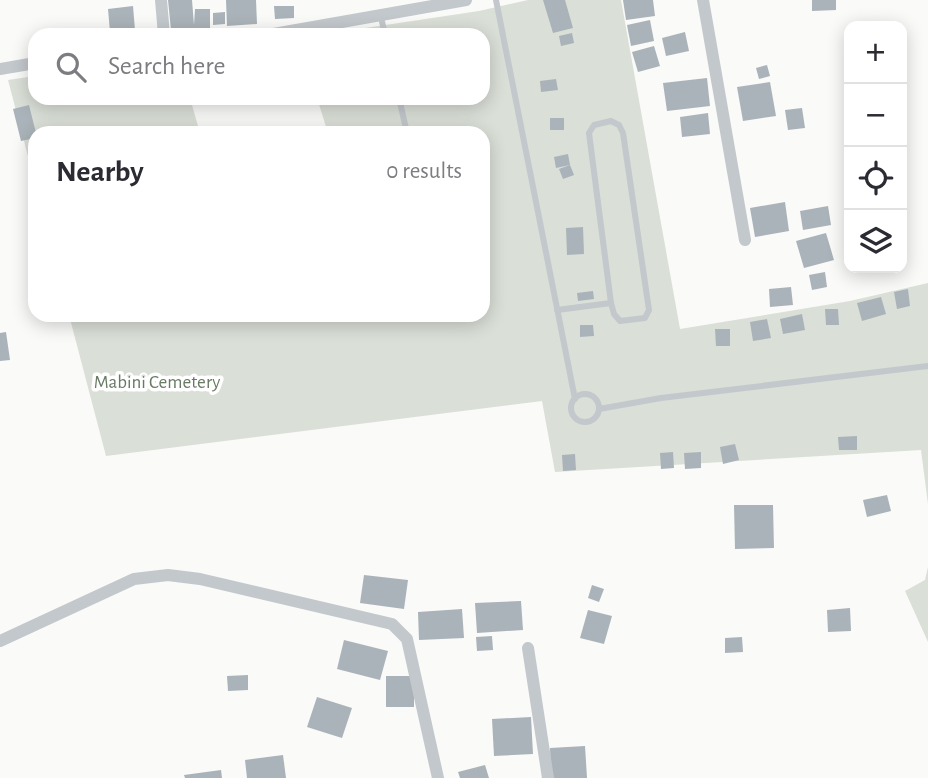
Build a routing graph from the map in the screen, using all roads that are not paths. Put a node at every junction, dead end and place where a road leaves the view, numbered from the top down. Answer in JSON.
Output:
{"nodes":[{"id":1,"x":160,"y":0,"type":"edge"},
{"id":2,"x":460,"y":0,"type":"edge"},
{"id":3,"x":496,"y":0,"type":"edge"},
{"id":4,"x":703,"y":0,"type":"edge"},
{"id":5,"x":381,"y":17,"type":"junction"},
{"id":6,"x":163,"y":28,"type":"edge"},
{"id":7,"x":312,"y":28,"type":"edge"},
{"id":8,"x":383,"y":28,"type":"edge"},
{"id":9,"x":28,"y":64,"type":"edge"},
{"id":10,"x":0,"y":69,"type":"edge"},
{"id":11,"x":401,"y":105,"type":"edge"},
{"id":12,"x":405,"y":126,"type":"edge"},
{"id":13,"x":745,"y":240,"type":"dead end"},
{"id":14,"x":611,"y":303,"type":"junction"},
{"id":15,"x":557,"y":310,"type":"junction"},
{"id":16,"x":928,"y":366,"type":"edge"},
{"id":17,"x":575,"y":398,"type":"junction"},
{"id":18,"x":599,"y":409,"type":"junction"},
{"id":19,"x":0,"y":641,"type":"edge"},
{"id":20,"x":528,"y":648,"type":"dead end"},
{"id":21,"x":438,"y":778,"type":"edge"},
{"id":22,"x":548,"y":778,"type":"edge"}],
"edges":[{"from":1,"to":6,"type":"street"},
{"from":2,"to":5,"type":"street"},
{"from":3,"to":15,"type":"lane"},
{"from":4,"to":13,"type":"street"},
{"from":5,"to":7,"type":"street"},
{"from":5,"to":8,"type":"lane"},
{"from":9,"to":10,"type":"street"},
{"from":11,"to":12,"type":"lane"},
{"from":14,"to":14,"type":"lane"},
{"from":14,"to":15,"type":"lane"},
{"from":15,"to":17,"type":"lane"},
{"from":16,"to":18,"type":"lane"},
{"from":17,"to":18,"type":"lane"},
{"from":17,"to":18,"type":"lane"},
{"from":19,"to":21,"type":"street"},
{"from":20,"to":22,"type":"street"}]}
